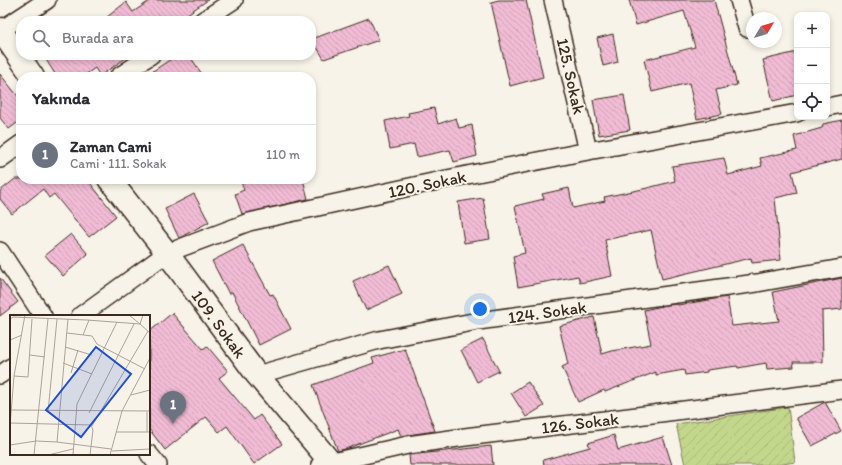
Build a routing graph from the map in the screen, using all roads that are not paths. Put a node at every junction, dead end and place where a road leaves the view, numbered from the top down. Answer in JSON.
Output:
{"nodes":[{"id":1,"x":47,"y":0,"type":"edge"},
{"id":2,"x":234,"y":0,"type":"edge"},
{"id":3,"x":553,"y":0,"type":"edge"},
{"id":4,"x":739,"y":0,"type":"edge"},
{"id":5,"x":21,"y":16,"type":"edge"},
{"id":6,"x":210,"y":16,"type":"edge"},
{"id":7,"x":16,"y":19,"type":"edge"},
{"id":8,"x":746,"y":24,"type":"edge"},
{"id":9,"x":0,"y":29,"type":"edge"},
{"id":10,"x":16,"y":52,"type":"edge"},
{"id":11,"x":22,"y":60,"type":"edge"},
{"id":12,"x":144,"y":60,"type":"edge"},
{"id":13,"x":30,"y":72,"type":"edge"},
{"id":14,"x":126,"y":72,"type":"edge"},
{"id":15,"x":842,"y":104,"type":"edge"},
{"id":16,"x":830,"y":106,"type":"edge"},
{"id":17,"x":794,"y":114,"type":"edge"},
{"id":18,"x":16,"y":148,"type":"edge"},
{"id":19,"x":588,"y":151,"type":"junction"},
{"id":20,"x":0,"y":159,"type":"edge"},
{"id":21,"x":113,"y":184,"type":"edge"},
{"id":22,"x":0,"y":250,"type":"edge"},
{"id":23,"x":167,"y":253,"type":"junction"},
{"id":24,"x":842,"y":268,"type":"edge"},
{"id":25,"x":42,"y":315,"type":"edge"},
{"id":26,"x":81,"y":315,"type":"edge"},
{"id":27,"x":10,"y":368,"type":"edge"},
{"id":28,"x":0,"y":375,"type":"edge"},
{"id":29,"x":256,"y":375,"type":"junction"},
{"id":30,"x":842,"y":390,"type":"edge"},
{"id":31,"x":150,"y":455,"type":"edge"},
{"id":32,"x":328,"y":464,"type":"edge"},
{"id":33,"x":158,"y":465,"type":"edge"}],
"edges":[{"from":1,"to":5,"type":"street"},
{"from":2,"to":6,"type":"street"},
{"from":3,"to":19,"type":"street","name":"125. Sokak"},
{"from":4,"to":8,"type":"street"},
{"from":7,"to":9,"type":"street"},
{"from":9,"to":10,"type":"street"},
{"from":11,"to":13,"type":"street"},
{"from":12,"to":14,"type":"street"},
{"from":15,"to":16,"type":"street"},
{"from":17,"to":19,"type":"street","name":"120. Sokak"},
{"from":18,"to":20,"type":"street"},
{"from":19,"to":23,"type":"street","name":"120. Sokak"},
{"from":21,"to":23,"type":"street","name":"109. Sokak"},
{"from":22,"to":25,"type":"street"},
{"from":23,"to":26,"type":"street","name":"120. Sokak"},
{"from":23,"to":29,"type":"street","name":"109. Sokak"},
{"from":24,"to":29,"type":"street","name":"124. Sokak"},
{"from":27,"to":28,"type":"street"},
{"from":29,"to":32,"type":"street","name":"109. Sokak"},
{"from":30,"to":32,"type":"street","name":"126. Sokak"},
{"from":31,"to":33,"type":"street"}]}
